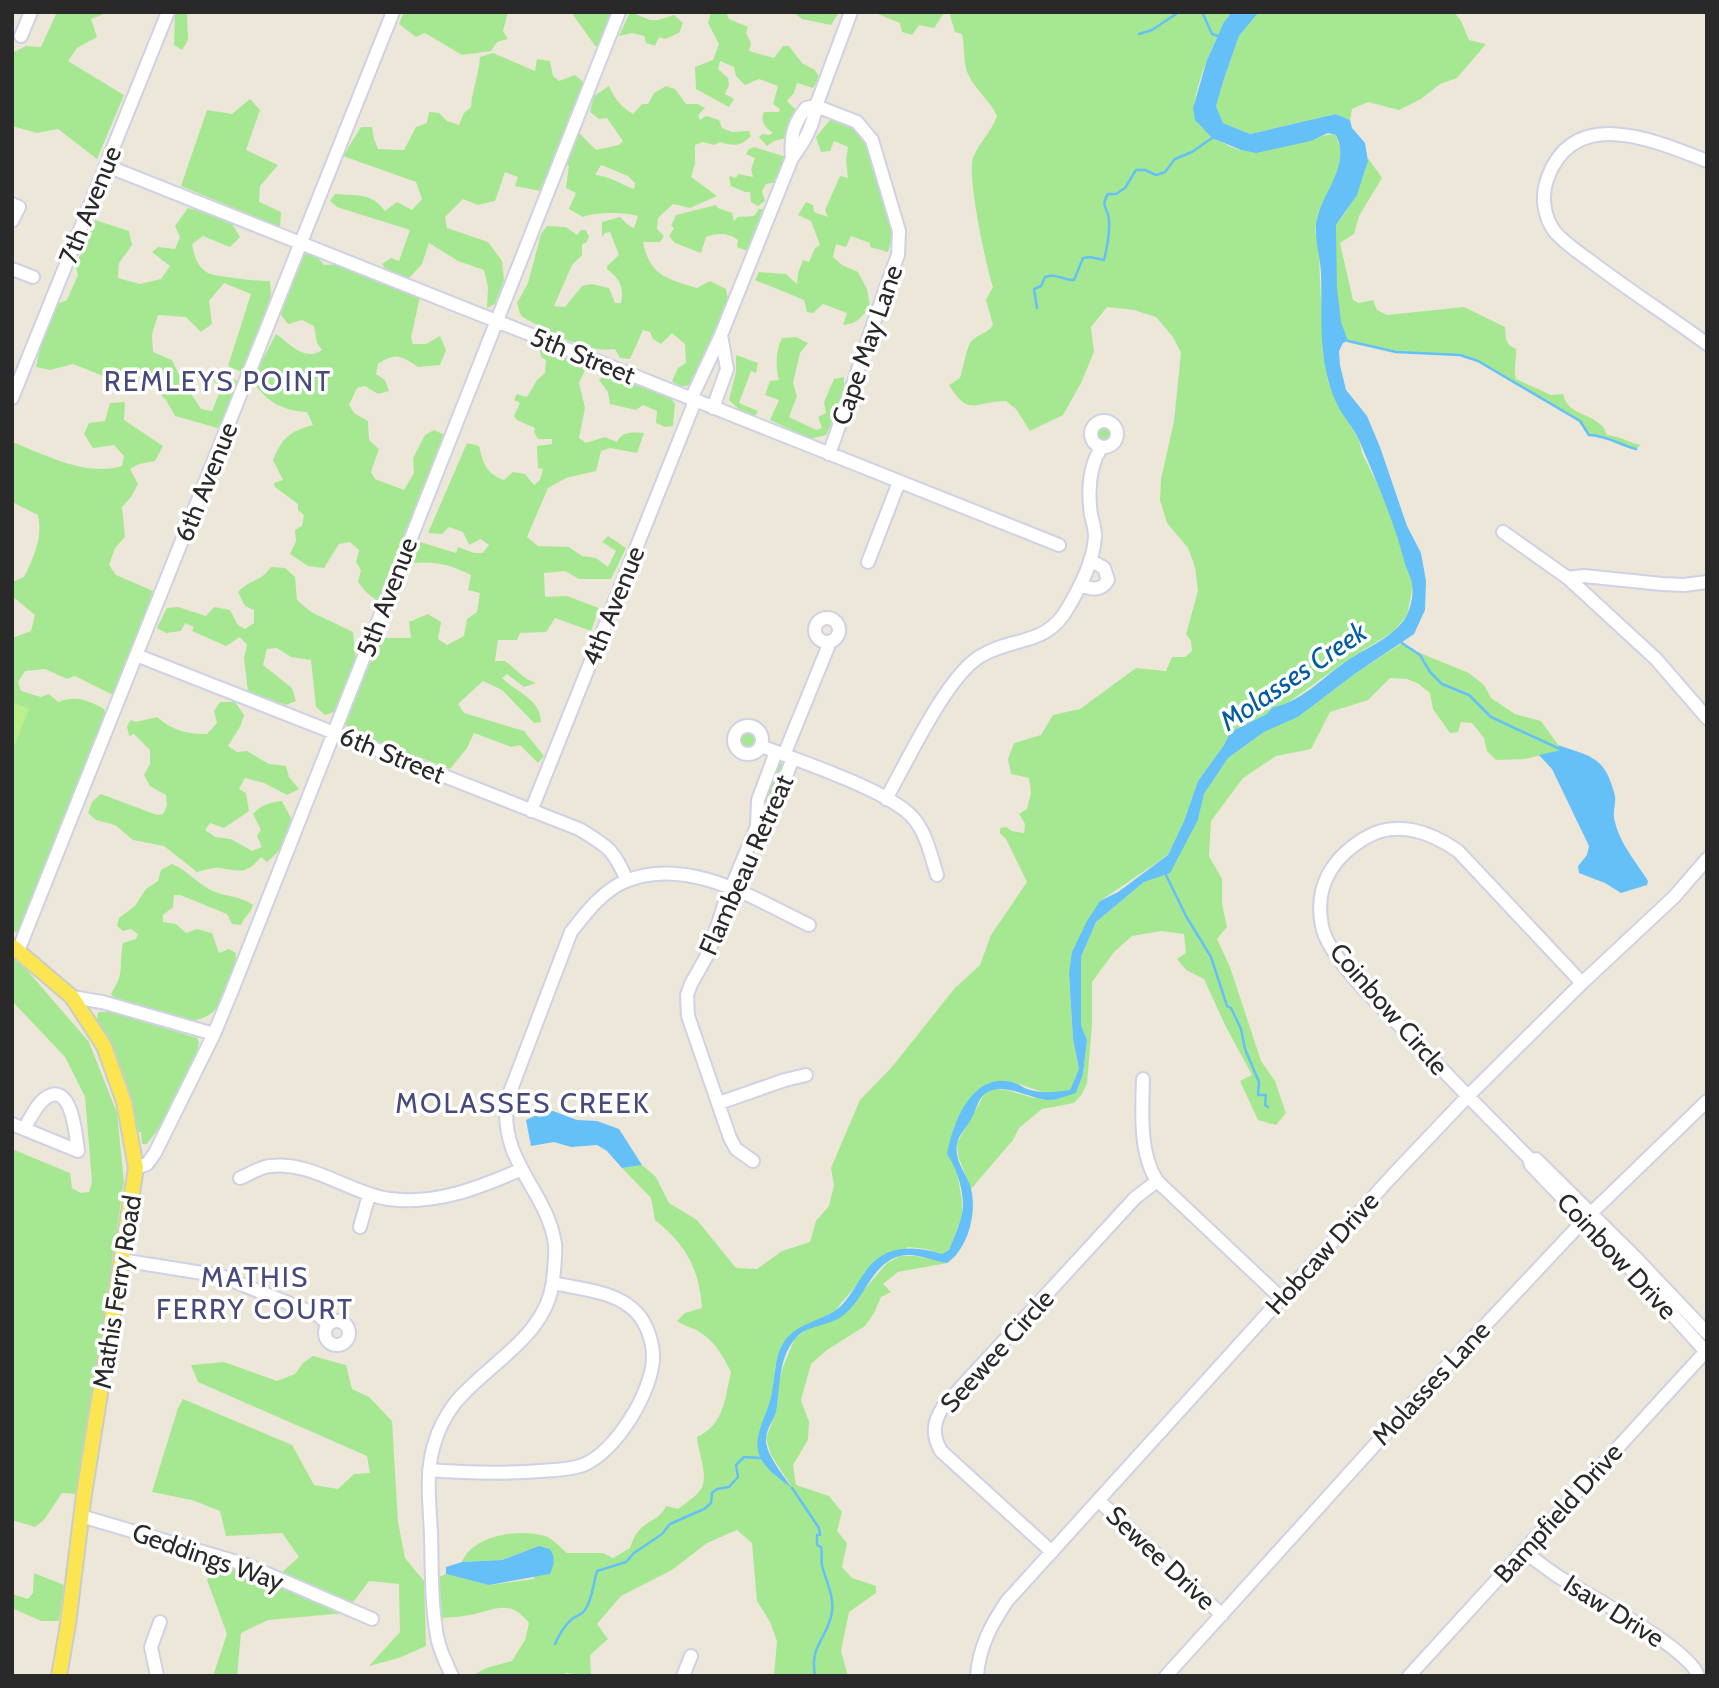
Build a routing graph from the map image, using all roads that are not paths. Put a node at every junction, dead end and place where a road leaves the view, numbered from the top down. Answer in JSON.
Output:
{"nodes":[{"id":1,"x":31,"y":12,"type":"edge"},
{"id":2,"x":168,"y":12,"type":"edge"},
{"id":3,"x":393,"y":12,"type":"edge"},
{"id":4,"x":620,"y":12,"type":"edge"},
{"id":5,"x":851,"y":12,"type":"edge"},
{"id":6,"x":21,"y":36,"type":"dead end"},
{"id":7,"x":816,"y":106,"type":"junction"},
{"id":8,"x":1707,"y":161,"type":"edge"},
{"id":9,"x":107,"y":166,"type":"junction"},
{"id":10,"x":12,"y":204,"type":"edge"},
{"id":11,"x":12,"y":221,"type":"edge"},
{"id":12,"x":301,"y":243,"type":"junction"},
{"id":13,"x":12,"y":269,"type":"edge"},
{"id":14,"x":33,"y":277,"type":"dead end"},
{"id":15,"x":496,"y":321,"type":"junction"},
{"id":16,"x":721,"y":335,"type":"junction"},
{"id":17,"x":1707,"y":344,"type":"edge"},
{"id":18,"x":12,"y":398,"type":"edge"},
{"id":19,"x":693,"y":400,"type":"junction"},
{"id":20,"x":713,"y":408,"type":"junction"},
{"id":21,"x":1101,"y":447,"type":"dead end"},
{"id":22,"x":829,"y":454,"type":"junction"},
{"id":23,"x":900,"y":482,"type":"junction"},
{"id":24,"x":1503,"y":532,"type":"dead end"},
{"id":25,"x":1059,"y":545,"type":"dead end"},
{"id":26,"x":1090,"y":560,"type":"junction"},
{"id":27,"x":868,"y":562,"type":"dead end"},
{"id":28,"x":1568,"y":578,"type":"junction"},
{"id":29,"x":1707,"y":582,"type":"edge"},
{"id":30,"x":1080,"y":585,"type":"junction"},
{"id":31,"x":830,"y":642,"type":"dead end"},
{"id":32,"x":136,"y":654,"type":"junction"},
{"id":33,"x":1707,"y":718,"type":"edge"},
{"id":34,"x":335,"y":732,"type":"junction"},
{"id":35,"x":761,"y":746,"type":"dead end"},
{"id":36,"x":784,"y":755,"type":"junction"},
{"id":37,"x":886,"y":799,"type":"junction"},
{"id":38,"x":531,"y":811,"type":"junction"},
{"id":39,"x":1707,"y":859,"type":"edge"},
{"id":40,"x":937,"y":875,"type":"dead end"},
{"id":41,"x":626,"y":881,"type":"junction"},
{"id":42,"x":732,"y":889,"type":"junction"},
{"id":43,"x":808,"y":925,"type":"dead end"},
{"id":44,"x":15,"y":948,"type":"edge"},
{"id":45,"x":1582,"y":983,"type":"junction"},
{"id":46,"x":72,"y":997,"type":"junction"},
{"id":47,"x":214,"y":1034,"type":"junction"},
{"id":48,"x":806,"y":1075,"type":"dead end"},
{"id":49,"x":1143,"y":1079,"type":"dead end"},
{"id":50,"x":1467,"y":1097,"type":"junction"},
{"id":51,"x":1707,"y":1101,"type":"edge"},
{"id":52,"x":719,"y":1103,"type":"junction"},
{"id":53,"x":18,"y":1127,"type":"edge"},
{"id":54,"x":753,"y":1161,"type":"dead end"},
{"id":55,"x":135,"y":1168,"type":"junction"},
{"id":56,"x":520,"y":1170,"type":"junction"},
{"id":57,"x":240,"y":1178,"type":"dead end"},
{"id":58,"x":1157,"y":1181,"type":"junction"},
{"id":59,"x":369,"y":1195,"type":"junction"},
{"id":60,"x":1588,"y":1216,"type":"junction"},
{"id":61,"x":360,"y":1227,"type":"dead end"},
{"id":62,"x":121,"y":1260,"type":"junction"},
{"id":63,"x":553,"y":1283,"type":"junction"},
{"id":64,"x":1282,"y":1298,"type":"junction"},
{"id":65,"x":328,"y":1325,"type":"dead end"},
{"id":66,"x":1707,"y":1333,"type":"edge"},
{"id":67,"x":1706,"y":1351,"type":"edge"},
{"id":68,"x":429,"y":1470,"type":"junction"},
{"id":69,"x":1100,"y":1501,"type":"junction"},
{"id":70,"x":81,"y":1516,"type":"junction"},
{"id":71,"x":1052,"y":1552,"type":"junction"},
{"id":72,"x":1524,"y":1552,"type":"junction"},
{"id":73,"x":1222,"y":1615,"type":"junction"},
{"id":74,"x":372,"y":1619,"type":"dead end"},
{"id":75,"x":160,"y":1622,"type":"dead end"},
{"id":76,"x":691,"y":1656,"type":"dead end"},
{"id":77,"x":59,"y":1676,"type":"edge"},
{"id":78,"x":157,"y":1676,"type":"edge"},
{"id":79,"x":452,"y":1676,"type":"edge"},
{"id":80,"x":683,"y":1676,"type":"edge"},
{"id":81,"x":977,"y":1676,"type":"edge"},
{"id":82,"x":1166,"y":1676,"type":"edge"},
{"id":83,"x":1409,"y":1676,"type":"edge"},
{"id":84,"x":1698,"y":1676,"type":"edge"}],
"edges":[{"from":1,"to":6,"type":"street"},
{"from":2,"to":9,"type":"street","name":"7th Avenue"},
{"from":3,"to":12,"type":"street","name":"6th Avenue"},
{"from":4,"to":15,"type":"street","name":"5th Avenue"},
{"from":5,"to":7,"type":"street","name":"4th Avenue"},
{"from":7,"to":16,"type":"street","name":"4th Avenue"},
{"from":7,"to":22,"type":"street","name":"Cape May Lane"},
{"from":8,"to":17,"type":"street"},
{"from":9,"to":12,"type":"street","name":"5th Street"},
{"from":9,"to":18,"type":"street","name":"7th Avenue"},
{"from":10,"to":11,"type":"street"},
{"from":12,"to":15,"type":"street","name":"5th Street"},
{"from":12,"to":32,"type":"street","name":"6th Avenue"},
{"from":13,"to":14,"type":"street"},
{"from":15,"to":19,"type":"street","name":"5th Street"},
{"from":15,"to":34,"type":"street","name":"5th Avenue"},
{"from":16,"to":19,"type":"street","name":"4th Avenue"},
{"from":16,"to":20,"type":"street"},
{"from":19,"to":20,"type":"street","name":"5th Street"},
{"from":19,"to":38,"type":"street","name":"4th Avenue"},
{"from":20,"to":22,"type":"street","name":"5th Street"},
{"from":21,"to":26,"type":"street"},
{"from":22,"to":23,"type":"street","name":"5th Street"},
{"from":23,"to":25,"type":"street","name":"5th Street"},
{"from":23,"to":27,"type":"street"},
{"from":24,"to":28,"type":"street"},
{"from":26,"to":30,"type":"street"},
{"from":26,"to":30,"type":"street"},
{"from":28,"to":29,"type":"street"},
{"from":28,"to":33,"type":"street"},
{"from":30,"to":37,"type":"street"},
{"from":31,"to":36,"type":"street","name":"Flambeau Retreat"},
{"from":32,"to":34,"type":"street","name":"6th Street"},
{"from":32,"to":44,"type":"street","name":"6th Avenue"},
{"from":34,"to":38,"type":"street","name":"6th Street"},
{"from":34,"to":47,"type":"street","name":"5th Avenue"},
{"from":35,"to":36,"type":"street"},
{"from":36,"to":37,"type":"street"},
{"from":36,"to":42,"type":"street","name":"Flambeau Retreat"},
{"from":37,"to":40,"type":"street"},
{"from":38,"to":41,"type":"street","name":"6th Street"},
{"from":39,"to":45,"type":"street","name":"Hobcaw Drive"},
{"from":41,"to":42,"type":"street"},
{"from":41,"to":56,"type":"street"},
{"from":42,"to":43,"type":"street"},
{"from":42,"to":52,"type":"street","name":"Flambeau Retreat"},
{"from":44,"to":46,"type":"main road","name":"Mathis Ferry Road"},
{"from":45,"to":50,"type":"street","name":"Hobcaw Drive"},
{"from":45,"to":50,"type":"street","name":"Coinbow Circle"},
{"from":46,"to":47,"type":"street"},
{"from":46,"to":55,"type":"main road","name":"Mathis Ferry Road"},
{"from":47,"to":55,"type":"street","name":"5th Avenue"},
{"from":48,"to":52,"type":"street"},
{"from":49,"to":58,"type":"street"},
{"from":50,"to":60,"type":"street","name":"Coinbow Drive"},
{"from":50,"to":64,"type":"street","name":"Hobcaw Drive"},
{"from":51,"to":60,"type":"street","name":"Molasses Lane"},
{"from":52,"to":54,"type":"street","name":"Flambeau Retreat"},
{"from":53,"to":53,"type":"street"},
{"from":55,"to":62,"type":"main road","name":"Mathis Ferry Road"},
{"from":56,"to":59,"type":"street"},
{"from":56,"to":63,"type":"street"},
{"from":57,"to":59,"type":"street"},
{"from":58,"to":64,"type":"street"},
{"from":58,"to":71,"type":"street","name":"Seewee Circle"},
{"from":59,"to":61,"type":"street"},
{"from":60,"to":66,"type":"street","name":"Coinbow Drive"},
{"from":60,"to":67,"type":"street","name":"Coinbow Drive"},
{"from":60,"to":73,"type":"street","name":"Molasses Lane"},
{"from":62,"to":65,"type":"street"},
{"from":62,"to":70,"type":"main road","name":"Mathis Ferry Road"},
{"from":63,"to":68,"type":"street"},
{"from":63,"to":68,"type":"street"},
{"from":64,"to":69,"type":"street","name":"Hobcaw Drive"},
{"from":67,"to":72,"type":"street","name":"Bampfield Drive"},
{"from":68,"to":79,"type":"street"},
{"from":69,"to":71,"type":"street","name":"Hobcaw Drive"},
{"from":69,"to":73,"type":"street","name":"Sewee Drive"},
{"from":70,"to":74,"type":"street","name":"Geddings Way"},
{"from":70,"to":77,"type":"main road","name":"Mathis Ferry Road"},
{"from":71,"to":81,"type":"street","name":"Hobcaw Drive"},
{"from":72,"to":83,"type":"street","name":"Bampfield Drive"},
{"from":72,"to":84,"type":"street","name":"Isaw Drive"},
{"from":73,"to":82,"type":"street","name":"Molasses Lane"},
{"from":75,"to":78,"type":"street"},
{"from":76,"to":80,"type":"street"}]}
